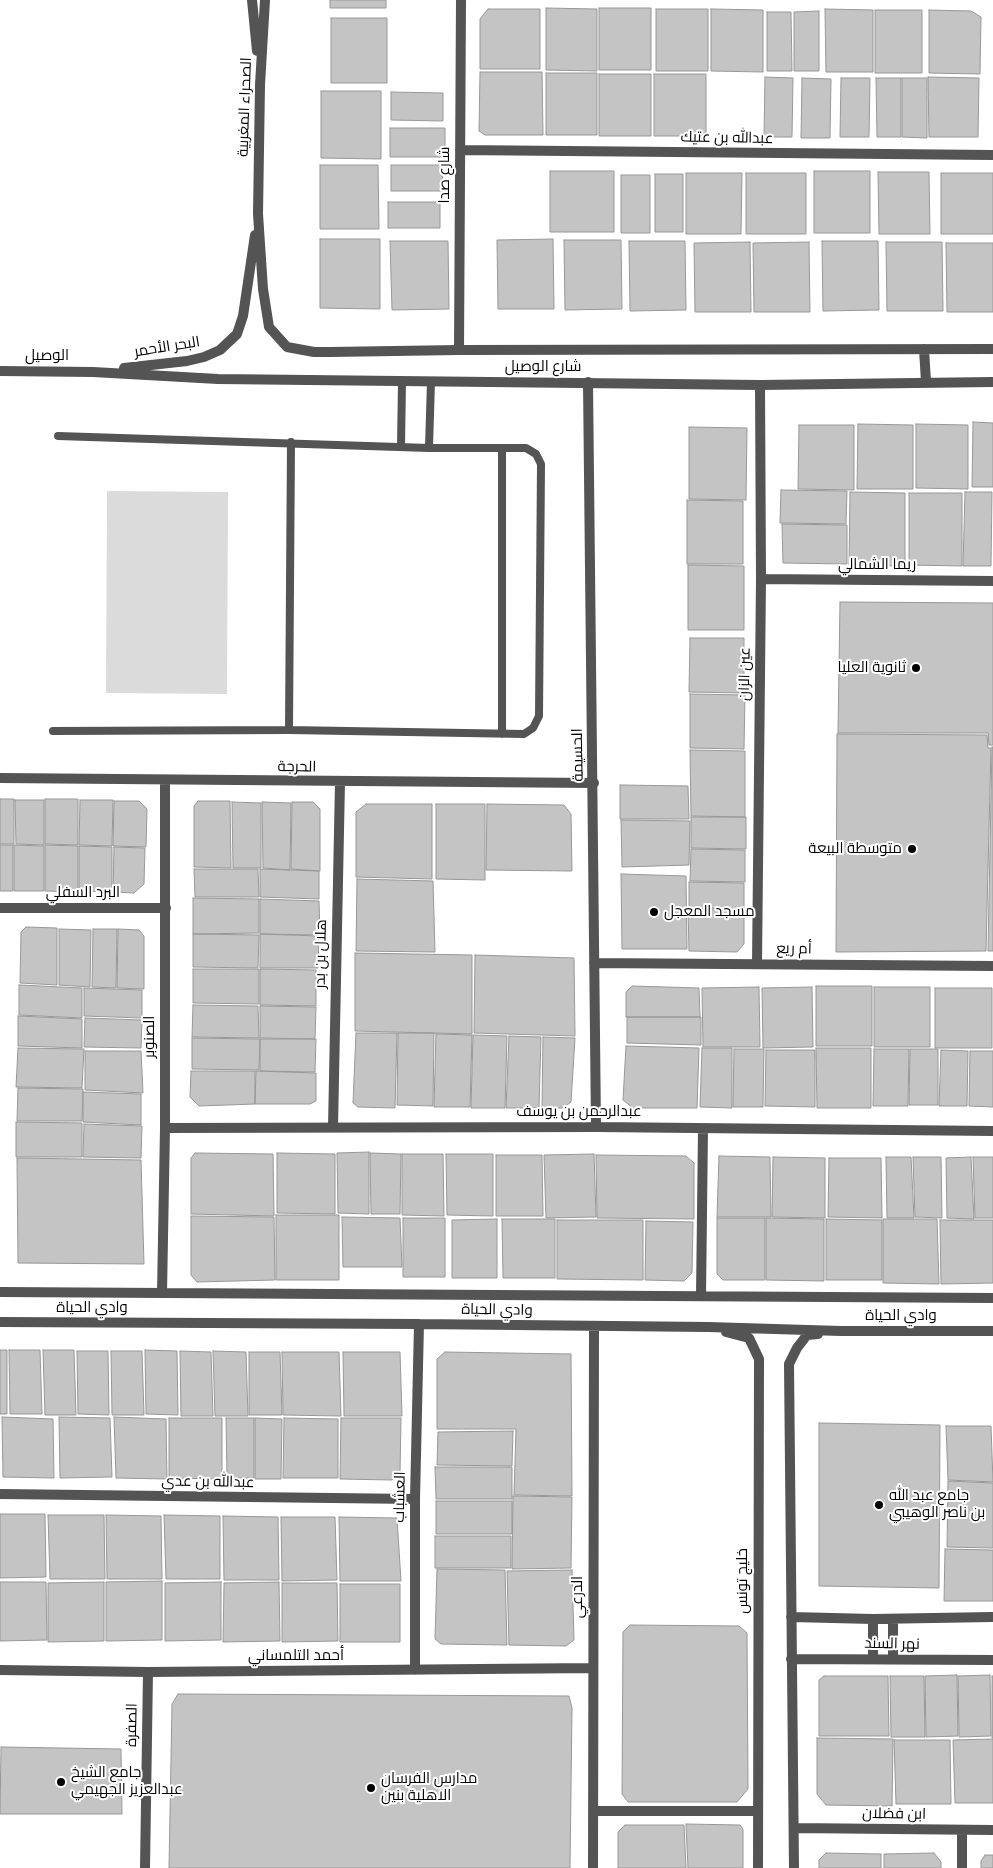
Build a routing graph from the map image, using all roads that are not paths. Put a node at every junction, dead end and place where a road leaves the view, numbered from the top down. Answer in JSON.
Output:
{"nodes":[{"id":1,"x":252,"y":0,"type":"edge"},
{"id":2,"x":265,"y":0,"type":"edge"},
{"id":3,"x":461,"y":0,"type":"edge"},
{"id":4,"x":260,"y":85,"type":"junction"},
{"id":5,"x":460,"y":150,"type":"junction"},
{"id":6,"x":993,"y":155,"type":"edge"},
{"id":7,"x":258,"y":214,"type":"junction"},
{"id":8,"x":924,"y":349,"type":"junction"},
{"id":9,"x":993,"y":349,"type":"edge"},
{"id":10,"x":459,"y":350,"type":"junction"},
{"id":11,"x":0,"y":371,"type":"edge"},
{"id":12,"x":93,"y":372,"type":"junction"},
{"id":13,"x":402,"y":381,"type":"junction"},
{"id":14,"x":431,"y":381,"type":"junction"},
{"id":15,"x":588,"y":382,"type":"junction"},
{"id":16,"x":926,"y":382,"type":"junction"},
{"id":17,"x":993,"y":382,"type":"edge"},
{"id":18,"x":760,"y":385,"type":"junction"},
{"id":19,"x":58,"y":436,"type":"dead end"},
{"id":20,"x":291,"y":442,"type":"junction"},
{"id":21,"x":401,"y":447,"type":"junction"},
{"id":22,"x":429,"y":448,"type":"junction"},
{"id":23,"x":502,"y":448,"type":"junction"},
{"id":24,"x":761,"y":579,"type":"junction"},
{"id":25,"x":993,"y":581,"type":"edge"},
{"id":26,"x":289,"y":730,"type":"junction"},
{"id":27,"x":53,"y":731,"type":"dead end"},
{"id":28,"x":502,"y":734,"type":"junction"},
{"id":29,"x":0,"y":778,"type":"edge"},
{"id":30,"x":166,"y":780,"type":"junction"},
{"id":31,"x":340,"y":782,"type":"junction"},
{"id":32,"x":594,"y":783,"type":"junction"},
{"id":33,"x":0,"y":908,"type":"edge"},
{"id":34,"x":166,"y":908,"type":"junction"},
{"id":35,"x":594,"y":963,"type":"junction"},
{"id":36,"x":757,"y":964,"type":"junction"},
{"id":37,"x":993,"y":966,"type":"edge"},
{"id":38,"x":333,"y":1127,"type":"junction"},
{"id":39,"x":596,"y":1127,"type":"junction"},
{"id":40,"x":165,"y":1128,"type":"junction"},
{"id":41,"x":703,"y":1129,"type":"junction"},
{"id":42,"x":993,"y":1131,"type":"edge"},
{"id":43,"x":0,"y":1292,"type":"edge"},
{"id":44,"x":162,"y":1293,"type":"junction"},
{"id":45,"x":701,"y":1296,"type":"junction"},
{"id":46,"x":993,"y":1298,"type":"edge"},
{"id":47,"x":0,"y":1322,"type":"edge"},
{"id":48,"x":419,"y":1324,"type":"junction"},
{"id":49,"x":594,"y":1326,"type":"junction"},
{"id":50,"x":708,"y":1327,"type":"junction"},
{"id":51,"x":840,"y":1331,"type":"junction"},
{"id":52,"x":993,"y":1331,"type":"edge"},
{"id":53,"x":0,"y":1494,"type":"edge"},
{"id":54,"x":415,"y":1499,"type":"junction"},
{"id":55,"x":792,"y":1617,"type":"junction"},
{"id":56,"x":993,"y":1618,"type":"edge"},
{"id":57,"x":873,"y":1620,"type":"junction"},
{"id":58,"x":894,"y":1620,"type":"junction"},
{"id":59,"x":873,"y":1658,"type":"junction"},
{"id":60,"x":791,"y":1659,"type":"junction"},
{"id":61,"x":893,"y":1659,"type":"junction"},
{"id":62,"x":993,"y":1660,"type":"edge"},
{"id":63,"x":592,"y":1668,"type":"junction"},
{"id":64,"x":0,"y":1670,"type":"edge"},
{"id":65,"x":415,"y":1670,"type":"junction"},
{"id":66,"x":148,"y":1672,"type":"junction"},
{"id":67,"x":593,"y":1811,"type":"junction"},
{"id":68,"x":758,"y":1811,"type":"junction"},
{"id":69,"x":794,"y":1828,"type":"junction"},
{"id":70,"x":962,"y":1830,"type":"junction"},
{"id":71,"x":993,"y":1830,"type":"edge"},
{"id":72,"x":145,"y":1868,"type":"edge"},
{"id":73,"x":593,"y":1868,"type":"edge"},
{"id":74,"x":758,"y":1868,"type":"edge"},
{"id":75,"x":794,"y":1868,"type":"edge"},
{"id":76,"x":962,"y":1868,"type":"edge"}],
"edges":[{"from":1,"to":4,"type":"street"},
{"from":2,"to":4,"type":"street","name":"الصحراء المغربية"},
{"from":3,"to":5,"type":"street","name":"شارع صدا"},
{"from":4,"to":7,"type":"street","name":"الصحراء المغربية"},
{"from":5,"to":6,"type":"street","name":"عبدالله بن عتيك"},
{"from":5,"to":10,"type":"street","name":"شارع صدا"},
{"from":7,"to":10,"type":"street","name":"شارع الوصيل"},
{"from":7,"to":12,"type":"street","name":"البحر الأحمر"},
{"from":8,"to":9,"type":"street","name":"شارع الوصيل"},
{"from":8,"to":10,"type":"street","name":"شارع الوصيل"},
{"from":8,"to":16,"type":"street"},
{"from":11,"to":12,"type":"street","name":"الوصيل"},
{"from":12,"to":13,"type":"street","name":"شارع الوصيل"},
{"from":13,"to":14,"type":"street","name":"شارع الوصيل"},
{"from":13,"to":21,"type":"lane"},
{"from":14,"to":15,"type":"street","name":"شارع الوصيل"},
{"from":14,"to":22,"type":"lane"},
{"from":15,"to":18,"type":"street","name":"شارع الوصيل"},
{"from":15,"to":32,"type":"street","name":"الحسيمة"},
{"from":16,"to":17,"type":"street","name":"شارع الوصيل"},
{"from":16,"to":18,"type":"street","name":"شارع الوصيل"},
{"from":18,"to":24,"type":"street","name":"عين الزان"},
{"from":19,"to":20,"type":"lane"},
{"from":20,"to":21,"type":"lane"},
{"from":20,"to":26,"type":"lane"},
{"from":21,"to":22,"type":"lane"},
{"from":22,"to":23,"type":"lane"},
{"from":23,"to":28,"type":"lane"},
{"from":23,"to":28,"type":"lane"},
{"from":24,"to":25,"type":"street","name":"ريما الشمالي"},
{"from":24,"to":36,"type":"street","name":"عين الزان"},
{"from":26,"to":27,"type":"lane"},
{"from":26,"to":28,"type":"lane"},
{"from":29,"to":30,"type":"street","name":"الحرجة"},
{"from":30,"to":31,"type":"street","name":"الحرجة"},
{"from":30,"to":34,"type":"street","name":"الصنوبر"},
{"from":31,"to":32,"type":"street","name":"الحرجة"},
{"from":31,"to":38,"type":"street","name":"هلال بن بدر"},
{"from":32,"to":35,"type":"street","name":"الحسيمة"},
{"from":33,"to":34,"type":"street","name":"البرد السفلي"},
{"from":34,"to":40,"type":"street","name":"الصنوبر"},
{"from":35,"to":36,"type":"street","name":"أم ريع"},
{"from":35,"to":39,"type":"street","name":"الحسيمة"},
{"from":36,"to":37,"type":"street","name":"أم ريع"},
{"from":38,"to":39,"type":"street","name":"عبدالرحمن بن يوسف"},
{"from":38,"to":40,"type":"street","name":"عبدالرحمن بن يوسف"},
{"from":39,"to":41,"type":"street","name":"عبدالرحمن بن يوسف"},
{"from":40,"to":44,"type":"street","name":"الصنوبر"},
{"from":41,"to":42,"type":"street","name":"عبدالرحمن بن يوسف"},
{"from":41,"to":45,"type":"street"},
{"from":43,"to":44,"type":"street","name":"وادي الحياة"},
{"from":44,"to":45,"type":"street","name":"وادي الحياة"},
{"from":45,"to":46,"type":"street","name":"وادي الحياة"},
{"from":47,"to":48,"type":"street","name":"وادي الحياة"},
{"from":48,"to":49,"type":"street","name":"وادي الحياة"},
{"from":48,"to":54,"type":"street","name":"العشباب"},
{"from":49,"to":50,"type":"street","name":"وادي الحياة"},
{"from":49,"to":63,"type":"street","name":"الدرعي"},
{"from":50,"to":51,"type":"street","name":"وادي الحياة"},
{"from":50,"to":68,"type":"street","name":"خليج تونس"},
{"from":51,"to":52,"type":"street","name":"وادي الحياة"},
{"from":51,"to":55,"type":"street"},
{"from":53,"to":54,"type":"street","name":"عبدالله بن عدي"},
{"from":54,"to":65,"type":"street","name":"العشباب"},
{"from":55,"to":57,"type":"street","name":"نهر السند"},
{"from":55,"to":60,"type":"street"},
{"from":56,"to":58,"type":"street","name":"نهر السند"},
{"from":57,"to":58,"type":"street","name":"نهر السند"},
{"from":57,"to":59,"type":"street"},
{"from":58,"to":61,"type":"street"},
{"from":59,"to":60,"type":"street","name":"نهر السند"},
{"from":59,"to":61,"type":"street","name":"نهر السند"},
{"from":60,"to":69,"type":"street"},
{"from":61,"to":62,"type":"street","name":"نهر السند"},
{"from":63,"to":65,"type":"street","name":"أحمد التلمساني"},
{"from":63,"to":67,"type":"street","name":"الدرعي"},
{"from":64,"to":66,"type":"street","name":"أحمد التلمساني"},
{"from":65,"to":66,"type":"street","name":"أحمد التلمساني"},
{"from":66,"to":72,"type":"street","name":"الصفرة"},
{"from":67,"to":68,"type":"street"},
{"from":67,"to":73,"type":"street","name":"الدرعي"},
{"from":68,"to":74,"type":"street","name":"خليج تونس"},
{"from":69,"to":70,"type":"street","name":"ابن فضلان"},
{"from":69,"to":75,"type":"street"},
{"from":70,"to":71,"type":"street","name":"ابن فضلان"},
{"from":70,"to":76,"type":"street"}]}
